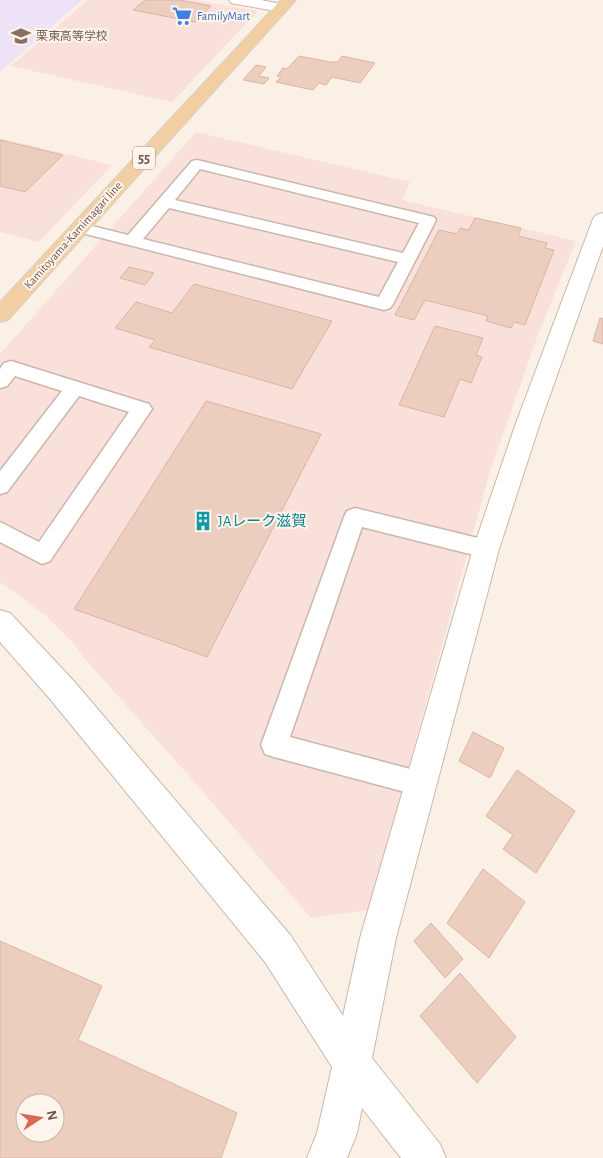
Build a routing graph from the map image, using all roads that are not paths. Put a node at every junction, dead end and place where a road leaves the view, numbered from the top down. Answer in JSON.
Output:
{"nodes":[{"id":1,"x":236,"y":0,"type":"edge"},
{"id":2,"x":285,"y":4,"type":"edge"},
{"id":3,"x":165,"y":202,"type":"junction"},
{"id":4,"x":603,"y":219,"type":"edge"},
{"id":5,"x":80,"y":228,"type":"junction"},
{"id":6,"x":132,"y":241,"type":"junction"},
{"id":7,"x":408,"y":260,"type":"junction"},
{"id":8,"x":0,"y":316,"type":"edge"},
{"id":9,"x":0,"y":381,"type":"edge"},
{"id":10,"x":75,"y":388,"type":"junction"},
{"id":11,"x":0,"y":486,"type":"edge"},
{"id":12,"x":0,"y":531,"type":"edge"},
{"id":13,"x":486,"y":550,"type":"junction"},
{"id":14,"x":0,"y":622,"type":"edge"},
{"id":15,"x":420,"y":783,"type":"junction"},
{"id":16,"x":351,"y":1063,"type":"junction"},
{"id":17,"x":327,"y":1158,"type":"edge"},
{"id":18,"x":426,"y":1158,"type":"edge"}],
"edges":[{"from":1,"to":2,"type":"street"},
{"from":2,"to":5,"type":"main road","name":"Kamitoyama-Kamimagari line","number":"55"},
{"from":3,"to":6,"type":"lane"},
{"from":3,"to":7,"type":"lane"},
{"from":3,"to":7,"type":"lane"},
{"from":4,"to":13,"type":"street"},
{"from":5,"to":6,"type":"lane"},
{"from":5,"to":8,"type":"main road","name":"Kamitoyama-Kamimagari line","number":"55"},
{"from":6,"to":7,"type":"lane"},
{"from":9,"to":10,"type":"lane"},
{"from":10,"to":11,"type":"lane"},
{"from":10,"to":12,"type":"lane"},
{"from":13,"to":15,"type":"street"},
{"from":13,"to":15,"type":"lane"},
{"from":14,"to":16,"type":"street"},
{"from":15,"to":16,"type":"street"},
{"from":16,"to":17,"type":"street"},
{"from":16,"to":18,"type":"street"}]}
